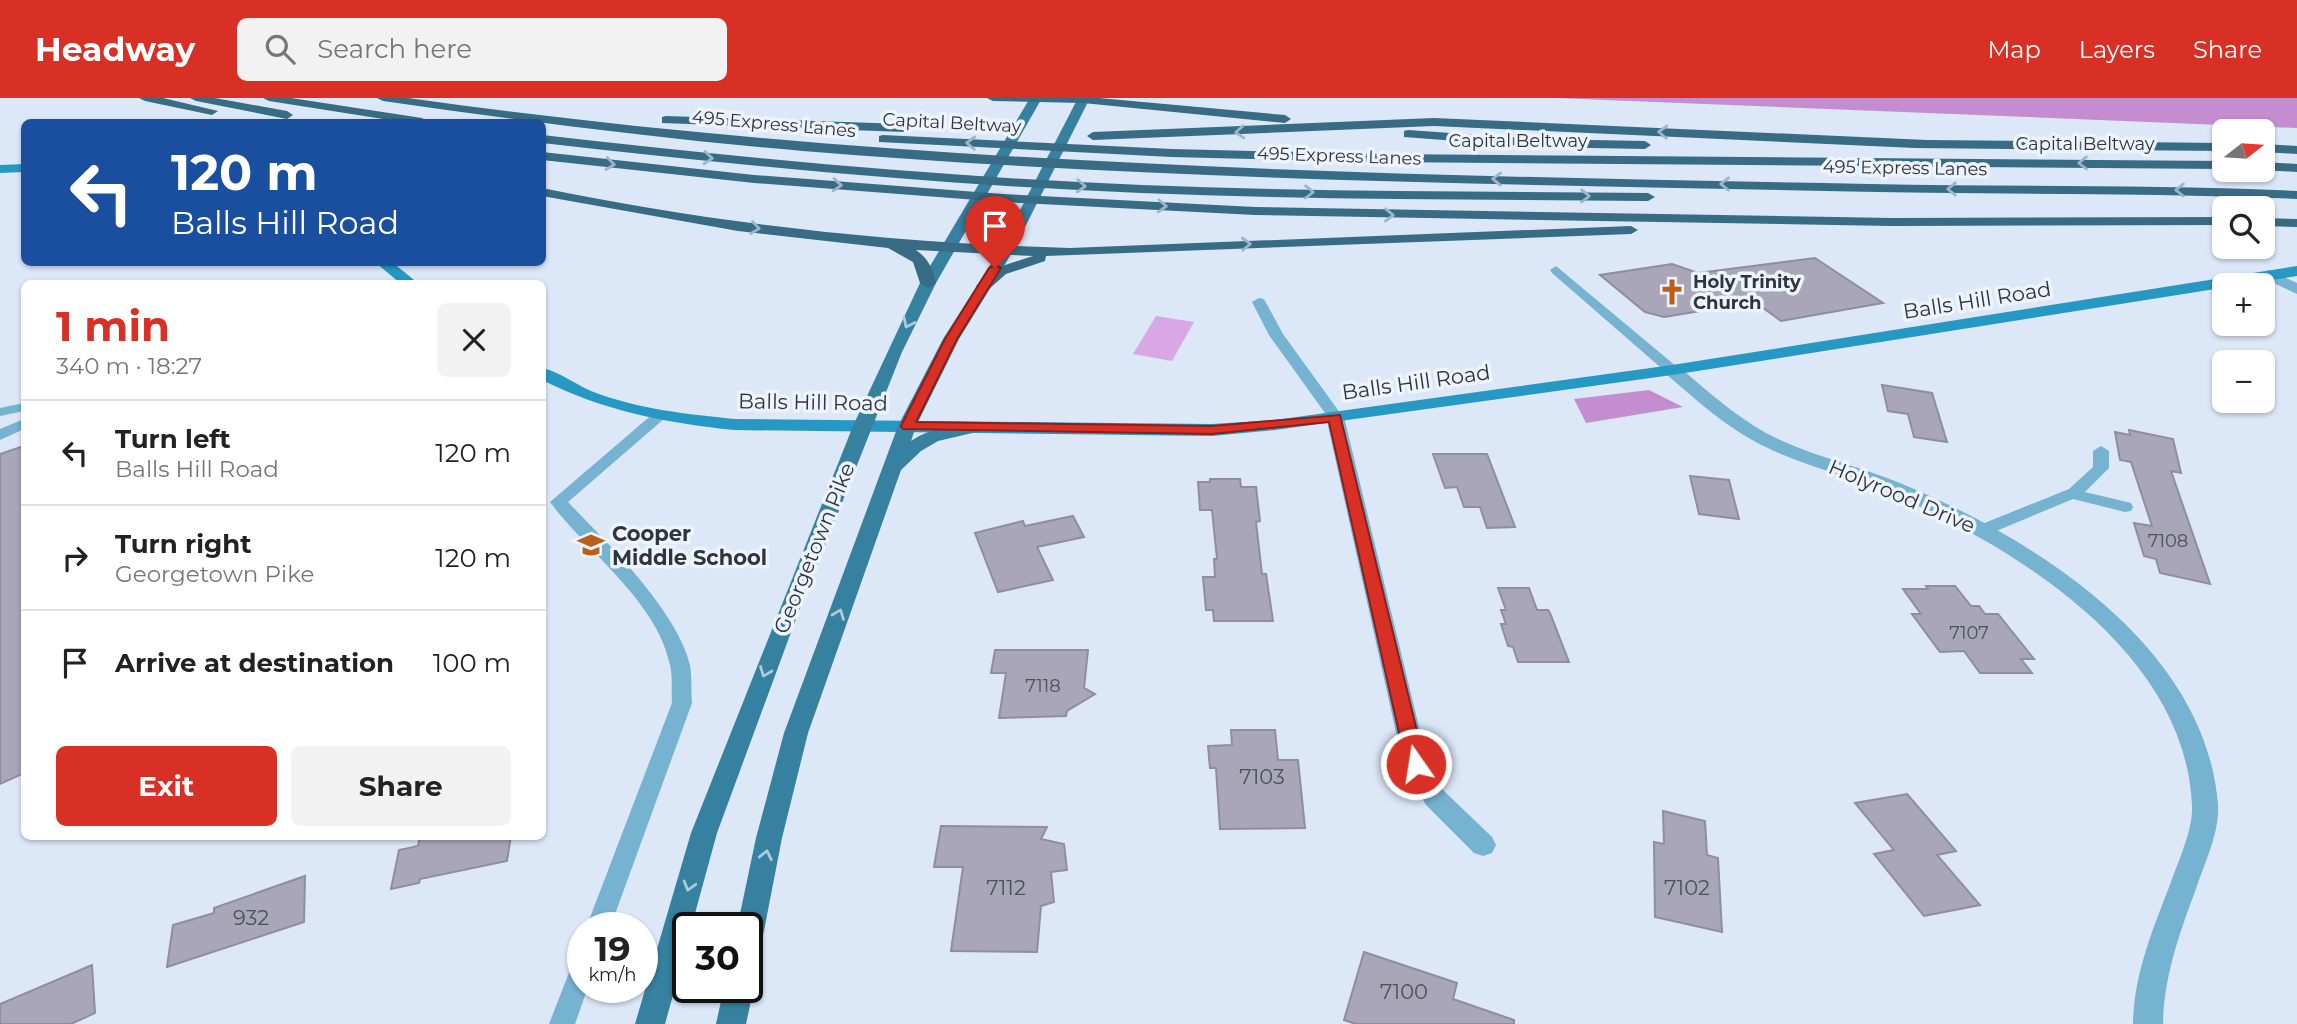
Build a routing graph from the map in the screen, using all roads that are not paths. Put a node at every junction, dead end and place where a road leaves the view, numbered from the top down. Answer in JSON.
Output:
{"nodes":[{"id":1,"x":145,"y":98,"type":"edge"},
{"id":2,"x":197,"y":98,"type":"edge"},
{"id":3,"x":269,"y":98,"type":"edge"},
{"id":4,"x":383,"y":98,"type":"edge"},
{"id":5,"x":478,"y":98,"type":"edge"},
{"id":6,"x":993,"y":98,"type":"edge"},
{"id":7,"x":1036,"y":98,"type":"edge"},
{"id":8,"x":1111,"y":98,"type":"edge"},
{"id":9,"x":1084,"y":99,"type":"edge"},
{"id":10,"x":1130,"y":103,"type":"junction"},
{"id":11,"x":302,"y":117,"type":"dead end"},
{"id":12,"x":252,"y":119,"type":"edge"},
{"id":13,"x":403,"y":119,"type":"edge"},
{"id":14,"x":535,"y":119,"type":"edge"},
{"id":15,"x":546,"y":120,"type":"edge"},
{"id":16,"x":657,"y":120,"type":"junction"},
{"id":17,"x":546,"y":139,"type":"edge"},
{"id":18,"x":1927,"y":144,"type":"junction"},
{"id":19,"x":2069,"y":146,"type":"junction"},
{"id":20,"x":2212,"y":147,"type":"edge"},
{"id":21,"x":2275,"y":148,"type":"edge"},
{"id":22,"x":2297,"y":149,"type":"edge"},
{"id":23,"x":2212,"y":152,"type":"edge"},
{"id":24,"x":2275,"y":155,"type":"edge"},
{"id":25,"x":546,"y":156,"type":"edge"},
{"id":26,"x":2297,"y":156,"type":"edge"},
{"id":27,"x":2212,"y":165,"type":"edge"},
{"id":28,"x":2275,"y":167,"type":"edge"},
{"id":29,"x":21,"y":168,"type":"edge"},
{"id":30,"x":2297,"y":168,"type":"edge"},
{"id":31,"x":0,"y":169,"type":"edge"},
{"id":32,"x":546,"y":193,"type":"edge"},
{"id":33,"x":2297,"y":195,"type":"edge"},
{"id":34,"x":2297,"y":205,"type":"edge"},
{"id":35,"x":2212,"y":221,"type":"edge"},
{"id":36,"x":1892,"y":222,"type":"junction"},
{"id":37,"x":2275,"y":222,"type":"edge"},
{"id":38,"x":2297,"y":223,"type":"edge"},
{"id":39,"x":866,"y":240,"type":"junction"},
{"id":40,"x":948,"y":247,"type":"junction"},
{"id":41,"x":1006,"y":251,"type":"junction"},
{"id":42,"x":1070,"y":252,"type":"junction"},
{"id":43,"x":387,"y":266,"type":"edge"},
{"id":44,"x":1556,"y":270,"type":"dead end"},
{"id":45,"x":2297,"y":271,"type":"edge"},
{"id":46,"x":2275,"y":274,"type":"edge"},
{"id":47,"x":2275,"y":278,"type":"edge"},
{"id":48,"x":407,"y":280,"type":"edge"},
{"id":49,"x":928,"y":283,"type":"junction"},
{"id":50,"x":2212,"y":284,"type":"edge"},
{"id":51,"x":984,"y":286,"type":"junction"},
{"id":52,"x":2297,"y":289,"type":"edge"},
{"id":53,"x":1259,"y":302,"type":"dead end"},
{"id":54,"x":1672,"y":370,"type":"junction"},
{"id":55,"x":546,"y":375,"type":"edge"},
{"id":56,"x":21,"y":408,"type":"edge"},
{"id":57,"x":0,"y":412,"type":"edge"},
{"id":58,"x":660,"y":415,"type":"junction"},
{"id":59,"x":1335,"y":418,"type":"junction"},
{"id":60,"x":21,"y":425,"type":"edge"},
{"id":61,"x":862,"y":426,"type":"junction"},
{"id":62,"x":908,"y":426,"type":"junction"},
{"id":63,"x":975,"y":427,"type":"junction"},
{"id":64,"x":0,"y":435,"type":"edge"},
{"id":65,"x":2101,"y":451,"type":"dead end"},
{"id":66,"x":886,"y":481,"type":"junction"},
{"id":67,"x":2071,"y":494,"type":"junction"},
{"id":68,"x":2125,"y":507,"type":"dead end"},
{"id":69,"x":1983,"y":530,"type":"junction"},
{"id":70,"x":1483,"y":845,"type":"dead end"},
{"id":71,"x":604,"y":912,"type":"edge"},
{"id":72,"x":754,"y":912,"type":"edge"},
{"id":73,"x":570,"y":1003,"type":"edge"},
{"id":74,"x":736,"y":1003,"type":"edge"},
{"id":75,"x":562,"y":1024,"type":"edge"},
{"id":76,"x":650,"y":1024,"type":"edge"},
{"id":77,"x":731,"y":1024,"type":"edge"},
{"id":78,"x":2148,"y":1024,"type":"edge"}],
"edges":[{"from":1,"to":12,"type":"highway"},
{"from":2,"to":11,"type":"highway"},
{"from":3,"to":13,"type":"highway"},
{"from":14,"to":4,"type":"highway","name":"495 Express Lanes","one_way":true},
{"from":5,"to":16,"type":"highway","name":"Capital Beltway"},
{"from":6,"to":7,"type":"highway"},
{"from":7,"to":9,"type":"highway"},
{"from":7,"to":40,"type":"main road","name":"Georgetown Pike"},
{"from":8,"to":10,"type":"highway"},
{"from":9,"to":10,"type":"highway"},
{"from":9,"to":41,"type":"main road","name":"Georgetown Pike"},
{"from":10,"to":18,"type":"highway"},
{"from":33,"to":15,"type":"highway","name":"495 Express Lanes","one_way":true},
{"from":18,"to":16,"type":"highway","one_way":true},
{"from":27,"to":16,"type":"highway","name":"Capital Beltway","one_way":true},
{"from":17,"to":34,"type":"highway","name":"495 Express Lanes","one_way":true},
{"from":18,"to":19,"type":"highway"},
{"from":19,"to":20,"type":"highway"},
{"from":19,"to":23,"type":"highway"},
{"from":21,"to":22,"type":"highway"},
{"from":24,"to":26,"type":"highway"},
{"from":25,"to":36,"type":"highway","one_way":true},
{"from":28,"to":30,"type":"highway"},
{"from":29,"to":31,"type":"street"},
{"from":32,"to":39,"type":"highway","one_way":true},
{"from":35,"to":36,"type":"highway"},
{"from":42,"to":36,"type":"highway","one_way":true},
{"from":37,"to":38,"type":"highway"},
{"from":39,"to":40,"type":"highway"},
{"from":39,"to":49,"type":"highway"},
{"from":40,"to":41,"type":"highway"},
{"from":40,"to":49,"type":"main road","name":"Georgetown Pike"},
{"from":41,"to":42,"type":"highway"},
{"from":41,"to":51,"type":"main road","name":"Georgetown Pike"},
{"from":42,"to":51,"type":"highway"},
{"from":43,"to":48,"type":"street"},
{"from":44,"to":54,"type":"lane"},
{"from":45,"to":46,"type":"street","name":"Balls Hill Road"},
{"from":47,"to":52,"type":"street"},
{"from":49,"to":61,"type":"main road","name":"Georgetown Pike","one_way":true},
{"from":50,"to":54,"type":"street","name":"Balls Hill Road"},
{"from":51,"to":62,"type":"main road","name":"Georgetown Pike"},
{"from":53,"to":59,"type":"lane"},
{"from":54,"to":59,"type":"street","name":"Balls Hill Road"},
{"from":54,"to":69,"type":"street","name":"Holyrood Drive"},
{"from":55,"to":58,"type":"street","name":"Balls Hill Road"},
{"from":56,"to":57,"type":"lane"},
{"from":58,"to":61,"type":"street","name":"Balls Hill Road"},
{"from":58,"to":71,"type":"lane"},
{"from":59,"to":63,"type":"street","name":"Balls Hill Road"},
{"from":59,"to":70,"type":"street"},
{"from":60,"to":64,"type":"lane"},
{"from":61,"to":62,"type":"street","name":"Balls Hill Road"},
{"from":61,"to":76,"type":"main road","name":"Georgetown Pike","one_way":true},
{"from":62,"to":63,"type":"street","name":"Balls Hill Road"},
{"from":62,"to":66,"type":"main road","name":"Georgetown Pike"},
{"from":63,"to":66,"type":"main road"},
{"from":65,"to":67,"type":"lane"},
{"from":72,"to":66,"type":"main road","name":"Georgetown Pike","one_way":true},
{"from":67,"to":68,"type":"lane"},
{"from":67,"to":69,"type":"lane"},
{"from":69,"to":78,"type":"street","name":"Holyrood Drive"},
{"from":73,"to":75,"type":"lane"},
{"from":74,"to":77,"type":"main road"}]}
